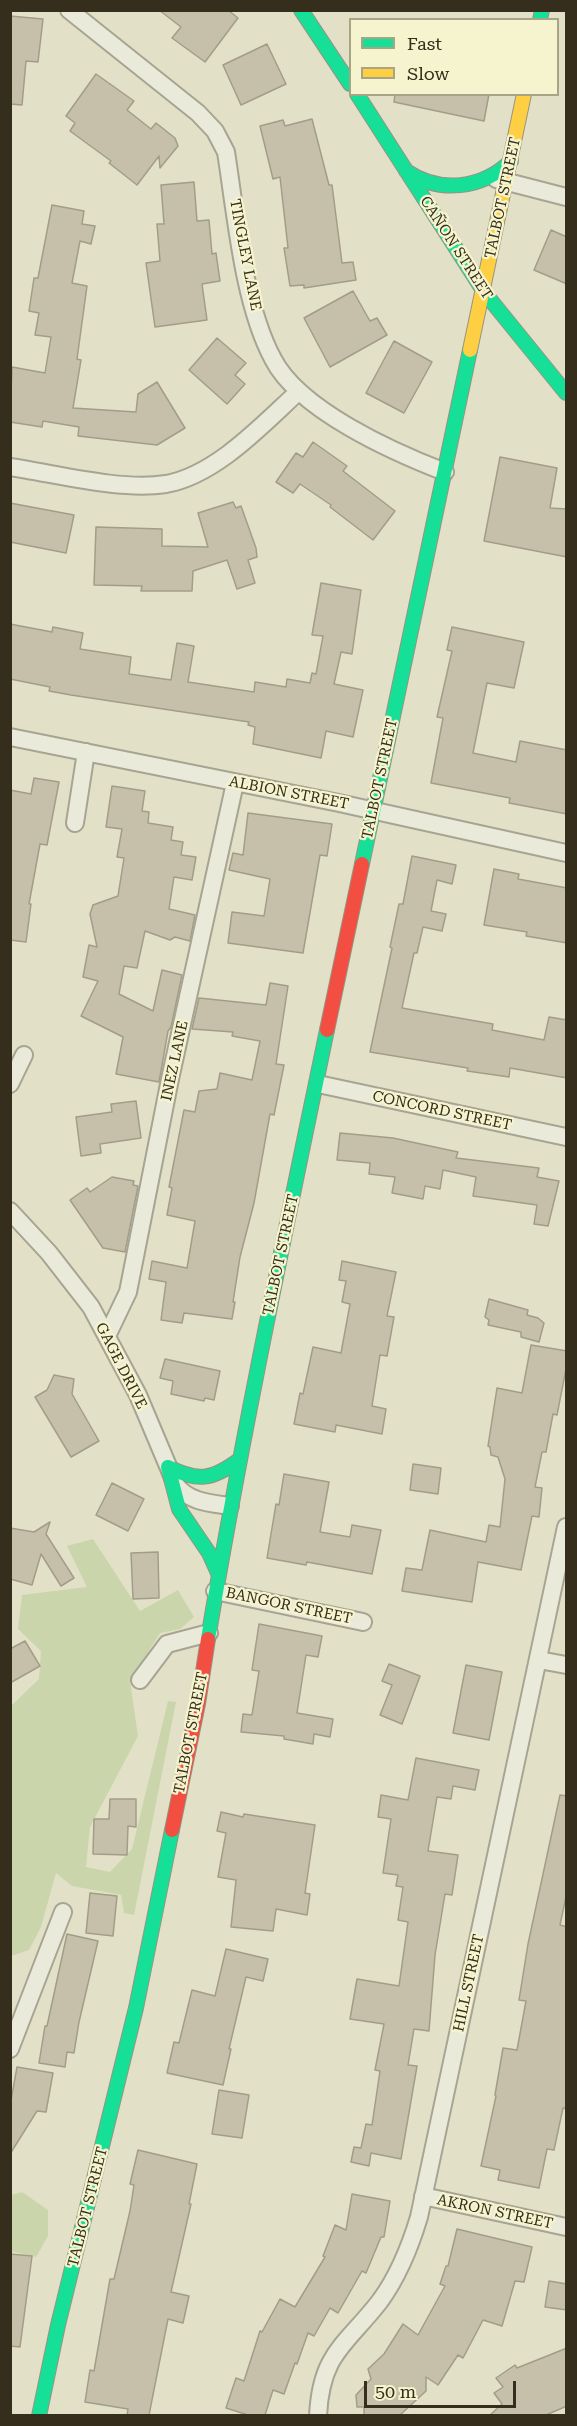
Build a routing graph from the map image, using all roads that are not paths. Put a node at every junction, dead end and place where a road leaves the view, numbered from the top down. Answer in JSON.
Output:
{"nodes":[{"id":1,"x":69,"y":10,"type":"edge"},
{"id":2,"x":301,"y":10,"type":"edge"},
{"id":3,"x":349,"y":81,"type":"edge"},
{"id":4,"x":358,"y":96,"type":"edge"},
{"id":5,"x":524,"y":96,"type":"edge"},
{"id":6,"x":406,"y":171,"type":"junction"},
{"id":7,"x":498,"y":180,"type":"junction"},
{"id":8,"x":567,"y":196,"type":"edge"},
{"id":9,"x":484,"y":292,"type":"junction"},
{"id":10,"x":298,"y":392,"type":"junction"},
{"id":11,"x":567,"y":393,"type":"edge"},
{"id":12,"x":10,"y":467,"type":"edge"},
{"id":13,"x":445,"y":472,"type":"junction"},
{"id":14,"x":10,"y":737,"type":"edge"},
{"id":15,"x":86,"y":752,"type":"junction"},
{"id":16,"x":235,"y":783,"type":"junction"},
{"id":17,"x":373,"y":811,"type":"junction"},
{"id":18,"x":75,"y":823,"type":"dead end"},
{"id":19,"x":567,"y":854,"type":"edge"},
{"id":20,"x":24,"y":1055,"type":"dead end"},
{"id":21,"x":10,"y":1084,"type":"edge"},
{"id":22,"x":318,"y":1084,"type":"junction"},
{"id":23,"x":567,"y":1137,"type":"edge"},
{"id":24,"x":10,"y":1210,"type":"edge"},
{"id":25,"x":107,"y":1336,"type":"junction"},
{"id":26,"x":239,"y":1460,"type":"junction"},
{"id":27,"x":168,"y":1467,"type":"junction"},
{"id":28,"x":230,"y":1506,"type":"junction"},
{"id":29,"x":567,"y":1527,"type":"edge"},
{"id":30,"x":218,"y":1573,"type":"junction"},
{"id":31,"x":215,"y":1591,"type":"junction"},
{"id":32,"x":363,"y":1622,"type":"dead end"},
{"id":33,"x":209,"y":1633,"type":"junction"},
{"id":34,"x":539,"y":1660,"type":"junction"},
{"id":35,"x":567,"y":1665,"type":"edge"},
{"id":36,"x":140,"y":1680,"type":"dead end"},
{"id":37,"x":63,"y":1912,"type":"dead end"},
{"id":38,"x":10,"y":2049,"type":"edge"},
{"id":39,"x":423,"y":2196,"type":"junction"},
{"id":40,"x":567,"y":2228,"type":"edge"},
{"id":41,"x":39,"y":2415,"type":"edge"},
{"id":42,"x":318,"y":2415,"type":"edge"}],
"edges":[{"from":1,"to":10,"type":"street","name":"TINGLEY LANE"},
{"from":2,"to":3,"type":"main road"},
{"from":4,"to":6,"type":"main road","name":"CAÑON STREET"},
{"from":5,"to":7,"type":"main road","name":"TALBOT STREET"},
{"from":6,"to":7,"type":"main road"},
{"from":6,"to":9,"type":"main road","name":"CAÑON STREET"},
{"from":7,"to":8,"type":"street"},
{"from":7,"to":9,"type":"main road","name":"TALBOT STREET"},
{"from":9,"to":11,"type":"main road","name":"CAÑON STREET"},
{"from":9,"to":13,"type":"main road","name":"TALBOT STREET"},
{"from":10,"to":12,"type":"street"},
{"from":10,"to":13,"type":"street","name":"TINGLEY LANE"},
{"from":13,"to":17,"type":"main road","name":"TALBOT STREET"},
{"from":14,"to":15,"type":"street","name":"ALBION STREET"},
{"from":15,"to":16,"type":"street","name":"ALBION STREET"},
{"from":15,"to":18,"type":"street"},
{"from":16,"to":17,"type":"street","name":"ALBION STREET"},
{"from":16,"to":25,"type":"street","name":"INEZ LANE"},
{"from":17,"to":19,"type":"street","name":"ALBION STREET"},
{"from":17,"to":22,"type":"main road","name":"TALBOT STREET"},
{"from":20,"to":21,"type":"street"},
{"from":22,"to":23,"type":"street","name":"CONCORD STREET"},
{"from":22,"to":26,"type":"main road","name":"TALBOT STREET"},
{"from":24,"to":25,"type":"street","name":"GAGE DRIVE"},
{"from":25,"to":27,"type":"street","name":"GAGE DRIVE"},
{"from":26,"to":27,"type":"main road"},
{"from":26,"to":28,"type":"main road","name":"TALBOT STREET"},
{"from":27,"to":28,"type":"street","name":"GAGE DRIVE"},
{"from":27,"to":30,"type":"main road"},
{"from":28,"to":30,"type":"main road","name":"TALBOT STREET"},
{"from":29,"to":34,"type":"street","name":"HILL STREET"},
{"from":30,"to":31,"type":"main road","name":"TALBOT STREET"},
{"from":31,"to":32,"type":"street","name":"BANGOR STREET"},
{"from":31,"to":33,"type":"main road","name":"TALBOT STREET"},
{"from":33,"to":36,"type":"street"},
{"from":33,"to":41,"type":"main road","name":"TALBOT STREET"},
{"from":34,"to":35,"type":"street"},
{"from":34,"to":39,"type":"street","name":"HILL STREET"},
{"from":37,"to":38,"type":"street"},
{"from":39,"to":40,"type":"street","name":"AKRON STREET"},
{"from":39,"to":42,"type":"street","name":"HILL STREET"}]}
